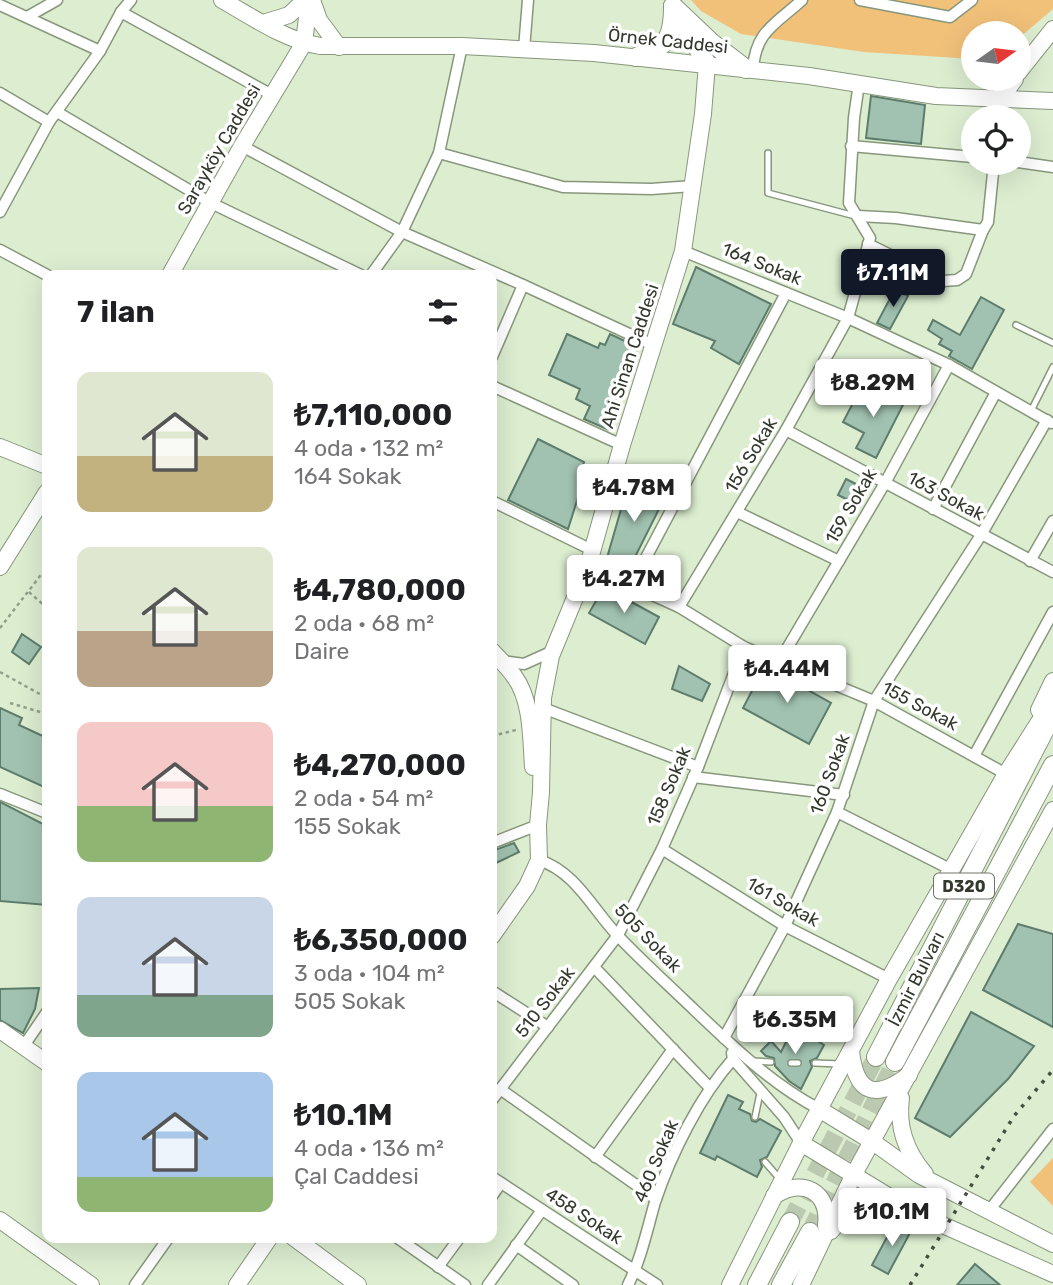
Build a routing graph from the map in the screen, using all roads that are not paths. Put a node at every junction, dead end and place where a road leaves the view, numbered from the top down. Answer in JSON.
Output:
{"nodes":[{"id":1,"x":57,"y":0,"type":"edge"},
{"id":2,"x":131,"y":0,"type":"edge"},
{"id":3,"x":222,"y":0,"type":"edge"},
{"id":4,"x":309,"y":0,"type":"edge"},
{"id":5,"x":528,"y":0,"type":"edge"},
{"id":6,"x":802,"y":0,"type":"edge"},
{"id":7,"x":860,"y":0,"type":"edge"},
{"id":8,"x":972,"y":0,"type":"edge"},
{"id":9,"x":671,"y":3,"type":"edge"},
{"id":10,"x":0,"y":5,"type":"edge"},
{"id":11,"x":121,"y":12,"type":"junction"},
{"id":12,"x":27,"y":17,"type":"junction"},
{"id":13,"x":263,"y":23,"type":"junction"},
{"id":14,"x":1053,"y":29,"type":"edge"},
{"id":15,"x":304,"y":43,"type":"junction"},
{"id":16,"x":462,"y":46,"type":"junction"},
{"id":17,"x":339,"y":47,"type":"junction"},
{"id":18,"x":524,"y":49,"type":"junction"},
{"id":19,"x":100,"y":51,"type":"junction"},
{"id":20,"x":636,"y":57,"type":"junction"},
{"id":21,"x":1031,"y":57,"type":"edge"},
{"id":22,"x":707,"y":64,"type":"junction"},
{"id":23,"x":749,"y":69,"type":"junction"},
{"id":24,"x":859,"y":83,"type":"junction"},
{"id":25,"x":1006,"y":91,"type":"edge"},
{"id":26,"x":0,"y":93,"type":"edge"},
{"id":27,"x":272,"y":95,"type":"junction"},
{"id":28,"x":1000,"y":100,"type":"junction"},
{"id":29,"x":1053,"y":101,"type":"edge"},
{"id":30,"x":999,"y":105,"type":"edge"},
{"id":31,"x":57,"y":112,"type":"junction"},
{"id":32,"x":49,"y":122,"type":"junction"},
{"id":33,"x":242,"y":146,"type":"junction"},
{"id":34,"x":851,"y":146,"type":"junction"},
{"id":35,"x":439,"y":153,"type":"junction"},
{"id":36,"x":768,"y":153,"type":"dead end"},
{"id":37,"x":961,"y":156,"type":"edge"},
{"id":38,"x":1031,"y":164,"type":"edge"},
{"id":39,"x":1053,"y":167,"type":"edge"},
{"id":40,"x":992,"y":175,"type":"edge"},
{"id":41,"x":693,"y":186,"type":"junction"},
{"id":42,"x":211,"y":203,"type":"junction"},
{"id":43,"x":0,"y":212,"type":"edge"},
{"id":44,"x":858,"y":216,"type":"junction"},
{"id":45,"x":986,"y":226,"type":"junction"},
{"id":46,"x":402,"y":232,"type":"junction"},
{"id":47,"x":868,"y":244,"type":"junction"},
{"id":48,"x":0,"y":250,"type":"edge"},
{"id":49,"x":683,"y":251,"type":"junction"},
{"id":50,"x":173,"y":270,"type":"edge"},
{"id":51,"x":352,"y":270,"type":"edge"},
{"id":52,"x":375,"y":270,"type":"edge"},
{"id":53,"x":489,"y":270,"type":"edge"},
{"id":54,"x":42,"y":272,"type":"edge"},
{"id":55,"x":497,"y":274,"type":"edge"},
{"id":56,"x":523,"y":285,"type":"junction"},
{"id":57,"x":786,"y":293,"type":"junction"},
{"id":58,"x":848,"y":318,"type":"junction"},
{"id":59,"x":1016,"y":324,"type":"dead end"},
{"id":60,"x":1053,"y":344,"type":"edge"},
{"id":61,"x":497,"y":345,"type":"edge"},
{"id":62,"x":653,"y":345,"type":"junction"},
{"id":63,"x":949,"y":365,"type":"junction"},
{"id":64,"x":1053,"y":367,"type":"edge"},
{"id":65,"x":497,"y":388,"type":"edge"},
{"id":66,"x":996,"y":392,"type":"junction"},
{"id":67,"x":1031,"y":411,"type":"junction"},
{"id":68,"x":1050,"y":422,"type":"edge"},
{"id":69,"x":786,"y":430,"type":"junction"},
{"id":70,"x":622,"y":445,"type":"junction"},
{"id":71,"x":0,"y":447,"type":"edge"},
{"id":72,"x":42,"y":464,"type":"edge"},
{"id":73,"x":885,"y":483,"type":"junction"},
{"id":74,"x":42,"y":500,"type":"edge"},
{"id":75,"x":497,"y":503,"type":"edge"},
{"id":76,"x":933,"y":509,"type":"junction"},
{"id":77,"x":737,"y":512,"type":"junction"},
{"id":78,"x":1053,"y":521,"type":"edge"},
{"id":79,"x":981,"y":535,"type":"junction"},
{"id":80,"x":590,"y":558,"type":"junction"},
{"id":81,"x":839,"y":561,"type":"junction"},
{"id":82,"x":1030,"y":561,"type":"junction"},
{"id":83,"x":0,"y":567,"type":"edge"},
{"id":84,"x":1053,"y":572,"type":"edge"},
{"id":85,"x":631,"y":586,"type":"junction"},
{"id":86,"x":679,"y":607,"type":"junction"},
{"id":87,"x":1053,"y":612,"type":"edge"},
{"id":88,"x":744,"y":647,"type":"junction"},
{"id":89,"x":554,"y":651,"type":"junction"},
{"id":90,"x":497,"y":656,"type":"edge"},
{"id":91,"x":497,"y":657,"type":"edge"},
{"id":92,"x":779,"y":662,"type":"junction"},
{"id":93,"x":1053,"y":681,"type":"edge"},
{"id":94,"x":874,"y":701,"type":"junction"},
{"id":95,"x":1053,"y":701,"type":"edge"},
{"id":96,"x":543,"y":708,"type":"junction"},
{"id":97,"x":1053,"y":714,"type":"edge"},
{"id":98,"x":1020,"y":751,"type":"junction"},
{"id":99,"x":974,"y":756,"type":"junction"},
{"id":100,"x":1053,"y":765,"type":"edge"},
{"id":101,"x":696,"y":772,"type":"junction"},
{"id":102,"x":1006,"y":774,"type":"junction"},
{"id":103,"x":0,"y":794,"type":"edge"},
{"id":104,"x":844,"y":795,"type":"junction"},
{"id":105,"x":1053,"y":810,"type":"edge"},
{"id":106,"x":42,"y":811,"type":"edge"},
{"id":107,"x":837,"y":812,"type":"junction"},
{"id":108,"x":538,"y":821,"type":"junction"},
{"id":109,"x":497,"y":841,"type":"edge"},
{"id":110,"x":662,"y":849,"type":"junction"},
{"id":111,"x":539,"y":860,"type":"junction"},
{"id":112,"x":950,"y":869,"type":"junction"},
{"id":113,"x":785,"y":926,"type":"junction"},
{"id":114,"x":497,"y":929,"type":"edge"},
{"id":115,"x":618,"y":935,"type":"junction"},
{"id":116,"x":594,"y":967,"type":"junction"},
{"id":117,"x":889,"y":979,"type":"junction"},
{"id":118,"x":497,"y":994,"type":"edge"},
{"id":119,"x":42,"y":1019,"type":"edge"},
{"id":120,"x":548,"y":1027,"type":"junction"},
{"id":121,"x":0,"y":1030,"type":"edge"},
{"id":122,"x":727,"y":1041,"type":"junction"},
{"id":123,"x":23,"y":1046,"type":"junction"},
{"id":124,"x":673,"y":1049,"type":"junction"},
{"id":125,"x":876,"y":1057,"type":"tunnel mouth"},
{"id":126,"x":847,"y":1058,"type":"junction"},
{"id":127,"x":42,"y":1059,"type":"edge"},
{"id":128,"x":733,"y":1059,"type":"junction"},
{"id":129,"x":751,"y":1061,"type":"junction"},
{"id":130,"x":771,"y":1062,"type":"dead end"},
{"id":131,"x":895,"y":1062,"type":"tunnel mouth"},
{"id":132,"x":791,"y":1063,"type":"dead end"},
{"id":133,"x":798,"y":1063,"type":"dead end"},
{"id":134,"x":814,"y":1063,"type":"dead end"},
{"id":135,"x":907,"y":1081,"type":"junction"},
{"id":136,"x":500,"y":1088,"type":"junction"},
{"id":137,"x":709,"y":1088,"type":"junction"},
{"id":138,"x":761,"y":1090,"type":"junction"},
{"id":139,"x":497,"y":1092,"type":"edge"},
{"id":140,"x":819,"y":1109,"type":"junction"},
{"id":141,"x":755,"y":1117,"type":"dead end"},
{"id":142,"x":1053,"y":1129,"type":"edge"},
{"id":143,"x":873,"y":1142,"type":"junction"},
{"id":144,"x":801,"y":1143,"type":"junction"},
{"id":145,"x":595,"y":1157,"type":"junction"},
{"id":146,"x":765,"y":1162,"type":"dead end"},
{"id":147,"x":853,"y":1176,"type":"junction"},
{"id":148,"x":497,"y":1181,"type":"edge"},
{"id":149,"x":931,"y":1181,"type":"junction"},
{"id":150,"x":778,"y":1188,"type":"junction"},
{"id":151,"x":656,"y":1199,"type":"junction"},
{"id":152,"x":898,"y":1202,"type":"junction"},
{"id":153,"x":541,"y":1210,"type":"junction"},
{"id":154,"x":988,"y":1212,"type":"junction"},
{"id":155,"x":0,"y":1220,"type":"edge"},
{"id":156,"x":790,"y":1222,"type":"tunnel mouth"},
{"id":157,"x":819,"y":1236,"type":"junction"},
{"id":158,"x":165,"y":1243,"type":"edge"},
{"id":159,"x":266,"y":1243,"type":"edge"},
{"id":160,"x":301,"y":1243,"type":"edge"},
{"id":161,"x":404,"y":1243,"type":"edge"},
{"id":162,"x":456,"y":1243,"type":"edge"},
{"id":163,"x":1053,"y":1244,"type":"edge"},
{"id":164,"x":516,"y":1245,"type":"junction"},
{"id":165,"x":438,"y":1267,"type":"junction"},
{"id":166,"x":635,"y":1270,"type":"junction"},
{"id":167,"x":1053,"y":1274,"type":"edge"},
{"id":168,"x":91,"y":1285,"type":"edge"},
{"id":169,"x":135,"y":1285,"type":"edge"},
{"id":170,"x":237,"y":1285,"type":"edge"},
{"id":171,"x":358,"y":1285,"type":"edge"},
{"id":172,"x":465,"y":1285,"type":"edge"},
{"id":173,"x":488,"y":1285,"type":"edge"},
{"id":174,"x":573,"y":1285,"type":"edge"},
{"id":175,"x":628,"y":1285,"type":"edge"},
{"id":176,"x":657,"y":1285,"type":"edge"},
{"id":177,"x":730,"y":1285,"type":"edge"},
{"id":178,"x":757,"y":1285,"type":"edge"},
{"id":179,"x":781,"y":1285,"type":"edge"},
{"id":180,"x":801,"y":1285,"type":"edge"}],
"edges":[{"from":1,"to":12,"type":"street"},
{"from":2,"to":11,"type":"street"},
{"from":3,"to":13,"type":"main road","name":"Örnek Caddesi"},
{"from":4,"to":13,"type":"main road"},
{"from":4,"to":15,"type":"main road"},
{"from":4,"to":17,"type":"main road"},
{"from":5,"to":18,"type":"street"},
{"from":6,"to":23,"type":"street"},
{"from":7,"to":8,"type":"street"},
{"from":9,"to":20,"type":"main road"},
{"from":9,"to":22,"type":"main road"},
{"from":9,"to":23,"type":"main road"},
{"from":10,"to":12,"type":"street"},
{"from":11,"to":19,"type":"street"},
{"from":11,"to":27,"type":"street"},
{"from":12,"to":19,"type":"street"},
{"from":13,"to":15,"type":"main road","name":"Örnek Caddesi"},
{"from":14,"to":21,"type":"main road"},
{"from":15,"to":17,"type":"main road","name":"Örnek Caddesi"},
{"from":15,"to":27,"type":"main road","name":"Sarayköy Caddesi"},
{"from":16,"to":17,"type":"main road","name":"Örnek Caddesi"},
{"from":16,"to":18,"type":"main road","name":"Örnek Caddesi"},
{"from":16,"to":35,"type":"street"},
{"from":18,"to":20,"type":"main road","name":"Örnek Caddesi"},
{"from":19,"to":31,"type":"street"},
{"from":20,"to":22,"type":"main road","name":"Örnek Caddesi"},
{"from":22,"to":23,"type":"main road","name":"Örnek Caddesi"},
{"from":22,"to":41,"type":"main road","name":"Ahi Sinan Caddesi"},
{"from":23,"to":24,"type":"main road","name":"Örnek Caddesi"},
{"from":24,"to":28,"type":"main road","name":"Örnek Caddesi"},
{"from":24,"to":34,"type":"street"},
{"from":25,"to":28,"type":"main road"},
{"from":26,"to":32,"type":"street"},
{"from":27,"to":33,"type":"main road","name":"Sarayköy Caddesi"},
{"from":28,"to":29,"type":"main road","name":"Örnek Caddesi"},
{"from":28,"to":30,"type":"street"},
{"from":31,"to":32,"type":"street"},
{"from":31,"to":42,"type":"street"},
{"from":32,"to":43,"type":"street"},
{"from":33,"to":42,"type":"main road","name":"Sarayköy Caddesi"},
{"from":33,"to":46,"type":"street"},
{"from":34,"to":37,"type":"street"},
{"from":34,"to":44,"type":"street"},
{"from":35,"to":41,"type":"street"},
{"from":35,"to":46,"type":"street"},
{"from":36,"to":44,"type":"lane"},
{"from":38,"to":39,"type":"street"},
{"from":40,"to":45,"type":"street"},
{"from":41,"to":49,"type":"main road","name":"Ahi Sinan Caddesi"},
{"from":42,"to":50,"type":"main road","name":"Sarayköy Caddesi"},
{"from":42,"to":51,"type":"street"},
{"from":44,"to":45,"type":"street"},
{"from":44,"to":47,"type":"street"},
{"from":45,"to":47,"type":"street"},
{"from":46,"to":52,"type":"street"},
{"from":46,"to":53,"type":"street"},
{"from":47,"to":58,"type":"street","name":"156 Sokak"},
{"from":48,"to":54,"type":"street"},
{"from":49,"to":57,"type":"street","name":"164 Sokak"},
{"from":49,"to":62,"type":"main road","name":"Ahi Sinan Caddesi"},
{"from":55,"to":56,"type":"street"},
{"from":56,"to":61,"type":"street"},
{"from":56,"to":62,"type":"street"},
{"from":57,"to":58,"type":"street","name":"164 Sokak"},
{"from":57,"to":85,"type":"street"},
{"from":58,"to":63,"type":"street","name":"164 Sokak"},
{"from":58,"to":69,"type":"street","name":"156 Sokak"},
{"from":59,"to":60,"type":"lane"},
{"from":62,"to":70,"type":"main road","name":"Ahi Sinan Caddesi"},
{"from":63,"to":66,"type":"street","name":"164 Sokak"},
{"from":63,"to":73,"type":"street","name":"159 Sokak"},
{"from":64,"to":67,"type":"lane"},
{"from":65,"to":70,"type":"street"},
{"from":66,"to":67,"type":"street","name":"164 Sokak"},
{"from":66,"to":76,"type":"street"},
{"from":67,"to":68,"type":"street","name":"164 Sokak"},
{"from":68,"to":79,"type":"street","name":"160 Sokak"},
{"from":69,"to":73,"type":"street","name":"163 Sokak"},
{"from":69,"to":77,"type":"street","name":"156 Sokak"},
{"from":70,"to":80,"type":"main road","name":"Ahi Sinan Caddesi"},
{"from":71,"to":72,"type":"main road"},
{"from":73,"to":76,"type":"street","name":"163 Sokak"},
{"from":73,"to":81,"type":"street","name":"159 Sokak"},
{"from":74,"to":83,"type":"main road"},
{"from":75,"to":80,"type":"street","name":"155 Sokak"},
{"from":76,"to":79,"type":"street","name":"163 Sokak"},
{"from":77,"to":81,"type":"street"},
{"from":77,"to":86,"type":"street","name":"156 Sokak"},
{"from":78,"to":82,"type":"street"},
{"from":79,"to":82,"type":"street","name":"163 Sokak"},
{"from":79,"to":94,"type":"street","name":"160 Sokak"},
{"from":80,"to":85,"type":"street","name":"155 Sokak"},
{"from":80,"to":89,"type":"main road","name":"Ahi Sinan Caddesi"},
{"from":81,"to":92,"type":"street","name":"159 Sokak"},
{"from":82,"to":84,"type":"street","name":"163 Sokak"},
{"from":85,"to":86,"type":"street","name":"155 Sokak"},
{"from":86,"to":88,"type":"street","name":"155 Sokak"},
{"from":87,"to":99,"type":"street"},
{"from":88,"to":92,"type":"street","name":"155 Sokak"},
{"from":88,"to":101,"type":"street","name":"158 Sokak"},
{"from":89,"to":90,"type":"street"},
{"from":89,"to":96,"type":"main road","name":"Ahi Sinan Caddesi"},
{"from":91,"to":108,"type":"main road"},
{"from":92,"to":94,"type":"street","name":"155 Sokak"},
{"from":93,"to":98,"type":"main road"},
{"from":94,"to":99,"type":"street","name":"155 Sokak"},
{"from":94,"to":104,"type":"street","name":"160 Sokak"},
{"from":95,"to":98,"type":"main road"},
{"from":96,"to":101,"type":"street"},
{"from":96,"to":108,"type":"main road","name":"Ahi Sinan Caddesi"},
{"from":97,"to":125,"type":"main road","name":"İzmir Bulvarı","number":"D320"},
{"from":98,"to":102,"type":"main road"},
{"from":99,"to":102,"type":"street","name":"155 Sokak"},
{"from":100,"to":131,"type":"main road","name":"İzmir Bulvarı","number":"D320"},
{"from":101,"to":104,"type":"street"},
{"from":101,"to":110,"type":"street","name":"158 Sokak"},
{"from":102,"to":112,"type":"main road"},
{"from":103,"to":106,"type":"street"},
{"from":104,"to":107,"type":"street","name":"160 Sokak"},
{"from":105,"to":135,"type":"main road"},
{"from":107,"to":112,"type":"street"},
{"from":107,"to":113,"type":"street","name":"160 Sokak"},
{"from":108,"to":109,"type":"street"},
{"from":108,"to":111,"type":"main road","name":"Ahi Sinan Caddesi"},
{"from":110,"to":113,"type":"street","name":"161 Sokak"},
{"from":110,"to":115,"type":"street","name":"158 Sokak"},
{"from":111,"to":114,"type":"main road"},
{"from":111,"to":115,"type":"street","name":"505 Sokak"},
{"from":112,"to":117,"type":"main road"},
{"from":113,"to":117,"type":"street","name":"161 Sokak"},
{"from":113,"to":122,"type":"street","name":"160 Sokak"},
{"from":115,"to":116,"type":"street","name":"510 Sokak"},
{"from":115,"to":122,"type":"street","name":"505 Sokak"},
{"from":116,"to":120,"type":"street","name":"510 Sokak"},
{"from":116,"to":124,"type":"street"},
{"from":117,"to":126,"type":"main road"},
{"from":118,"to":120,"type":"street"},
{"from":119,"to":123,"type":"street"},
{"from":120,"to":136,"type":"street","name":"510 Sokak"},
{"from":121,"to":123,"type":"main road"},
{"from":122,"to":128,"type":"street"},
{"from":122,"to":129,"type":"street","name":"505 Sokak"},
{"from":123,"to":127,"type":"main road"},
{"from":124,"to":137,"type":"street"},
{"from":124,"to":145,"type":"street"},
{"from":126,"to":134,"type":"lane"},
{"from":126,"to":135,"type":"main road"},
{"from":126,"to":140,"type":"main road"},
{"from":128,"to":137,"type":"street","name":"460 Sokak"},
{"from":128,"to":138,"type":"street"},
{"from":129,"to":130,"type":"lane"},
{"from":129,"to":140,"type":"street","name":"505 Sokak"},
{"from":132,"to":133,"type":"lane"},
{"from":135,"to":143,"type":"main road"},
{"from":135,"to":149,"type":"main road"},
{"from":136,"to":139,"type":"street","name":"510 Sokak"},
{"from":136,"to":145,"type":"street"},
{"from":137,"to":151,"type":"street","name":"460 Sokak"},
{"from":138,"to":141,"type":"lane"},
{"from":138,"to":144,"type":"street"},
{"from":140,"to":143,"type":"main road"},
{"from":140,"to":144,"type":"main road"},
{"from":142,"to":154,"type":"street"},
{"from":143,"to":147,"type":"main road"},
{"from":143,"to":149,"type":"main road"},
{"from":144,"to":147,"type":"main road"},
{"from":144,"to":150,"type":"main road"},
{"from":145,"to":151,"type":"street"},
{"from":146,"to":150,"type":"lane"},
{"from":147,"to":152,"type":"main road"},
{"from":147,"to":157,"type":"main road"},
{"from":148,"to":153,"type":"street","name":"458 Sokak"},
{"from":149,"to":154,"type":"main road"},
{"from":150,"to":157,"type":"main road"},
{"from":150,"to":177,"type":"main road"},
{"from":151,"to":166,"type":"street","name":"460 Sokak"},
{"from":152,"to":157,"type":"main road"},
{"from":152,"to":167,"type":"main road"},
{"from":153,"to":164,"type":"street"},
{"from":153,"to":166,"type":"street","name":"458 Sokak"},
{"from":154,"to":163,"type":"main road"},
{"from":155,"to":168,"type":"main road"},
{"from":156,"to":178,"type":"main road"},
{"from":157,"to":179,"type":"main road"},
{"from":157,"to":180,"type":"main road"},
{"from":158,"to":169,"type":"street"},
{"from":159,"to":170,"type":"main road"},
{"from":160,"to":171,"type":"main road"},
{"from":161,"to":165,"type":"street"},
{"from":162,"to":165,"type":"street"},
{"from":164,"to":173,"type":"street"},
{"from":164,"to":174,"type":"street"},
{"from":165,"to":172,"type":"street"},
{"from":166,"to":175,"type":"street","name":"460 Sokak"},
{"from":166,"to":176,"type":"street","name":"458 Sokak"}]}
